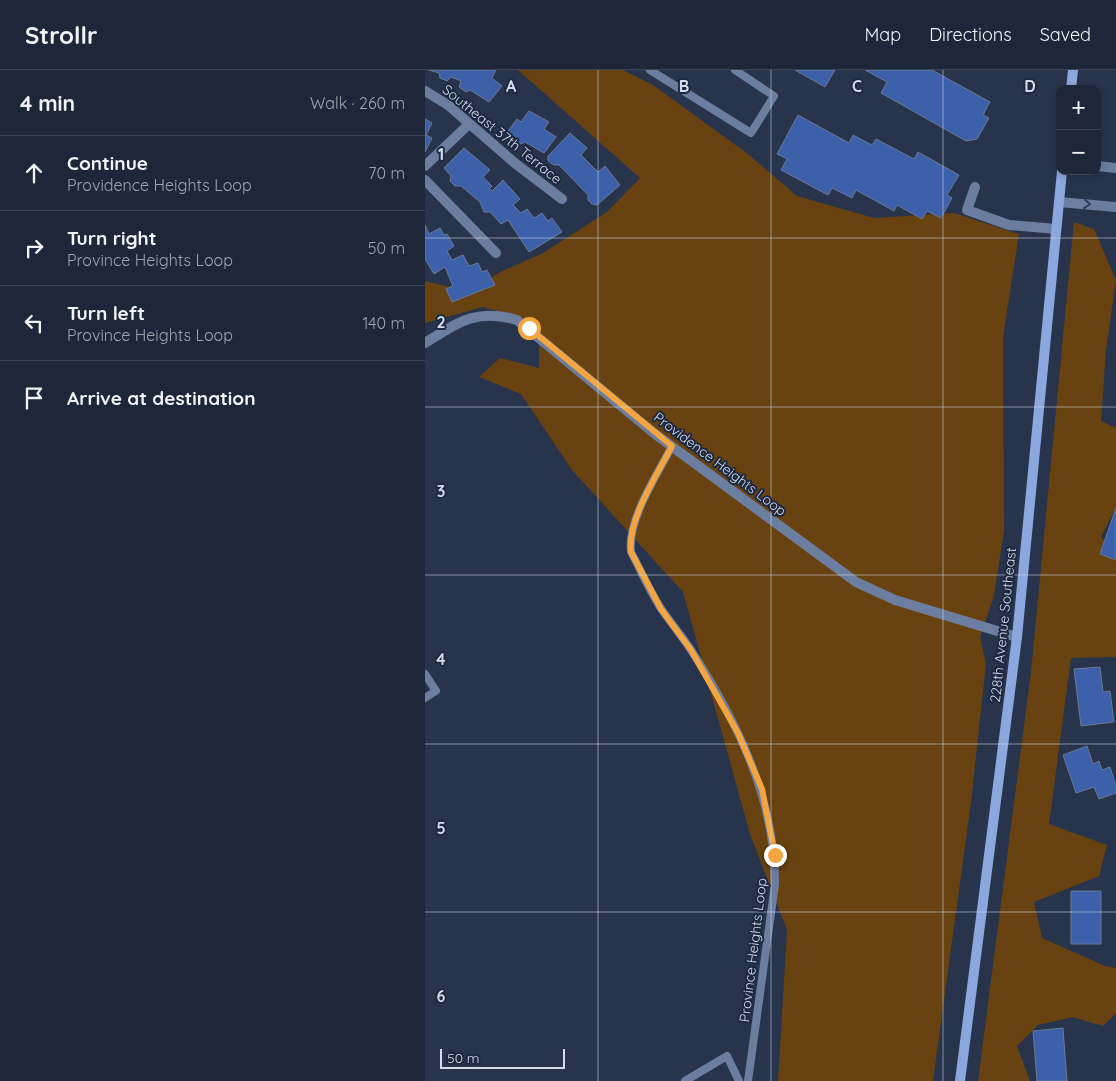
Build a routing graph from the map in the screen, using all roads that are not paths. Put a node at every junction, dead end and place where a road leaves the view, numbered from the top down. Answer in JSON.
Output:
{"nodes":[{"id":1,"x":650,"y":70,"type":"edge"},
{"id":2,"x":735,"y":70,"type":"edge"},
{"id":3,"x":1073,"y":70,"type":"edge"},
{"id":4,"x":1071,"y":85,"type":"edge"},
{"id":5,"x":425,"y":91,"type":"edge"},
{"id":6,"x":469,"y":124,"type":"junction"},
{"id":7,"x":425,"y":166,"type":"edge"},
{"id":8,"x":1101,"y":166,"type":"edge"},
{"id":9,"x":1116,"y":168,"type":"edge"},
{"id":10,"x":1061,"y":175,"type":"edge"},
{"id":11,"x":425,"y":180,"type":"edge"},
{"id":12,"x":975,"y":187,"type":"dead end"},
{"id":13,"x":562,"y":199,"type":"dead end"},
{"id":14,"x":1059,"y":202,"type":"junction"},
{"id":15,"x":1116,"y":207,"type":"edge"},
{"id":16,"x":1056,"y":229,"type":"junction"},
{"id":17,"x":496,"y":253,"type":"dead end"},
{"id":18,"x":425,"y":343,"type":"edge"},
{"id":19,"x":672,"y":446,"type":"junction"},
{"id":20,"x":1017,"y":637,"type":"junction"},
{"id":21,"x":425,"y":674,"type":"edge"},
{"id":22,"x":425,"y":698,"type":"edge"},
{"id":23,"x":685,"y":1081,"type":"edge"},
{"id":24,"x":739,"y":1081,"type":"edge"},
{"id":25,"x":749,"y":1081,"type":"edge"},
{"id":26,"x":960,"y":1081,"type":"edge"}],
"edges":[{"from":1,"to":2,"type":"lane"},
{"from":3,"to":4,"type":"main road"},
{"from":5,"to":6,"type":"street","name":"Southeast 37th Terrace"},
{"from":6,"to":7,"type":"street"},
{"from":6,"to":13,"type":"street","name":"Southeast 37th Terrace"},
{"from":8,"to":9,"type":"street"},
{"from":10,"to":14,"type":"main road","name":"228th Avenue Southeast"},
{"from":11,"to":17,"type":"street"},
{"from":12,"to":16,"type":"street"},
{"from":14,"to":15,"type":"street","one_way":true},
{"from":14,"to":16,"type":"main road","name":"228th Avenue Southeast"},
{"from":16,"to":20,"type":"main road","name":"228th Avenue Southeast"},
{"from":18,"to":19,"type":"street","name":"Providence Heights Loop"},
{"from":19,"to":20,"type":"street","name":"Providence Heights Loop"},
{"from":19,"to":25,"type":"lane","name":"Province Heights Loop"},
{"from":20,"to":26,"type":"main road","name":"228th Avenue Southeast"},
{"from":21,"to":22,"type":"lane"},
{"from":23,"to":24,"type":"lane"}]}
